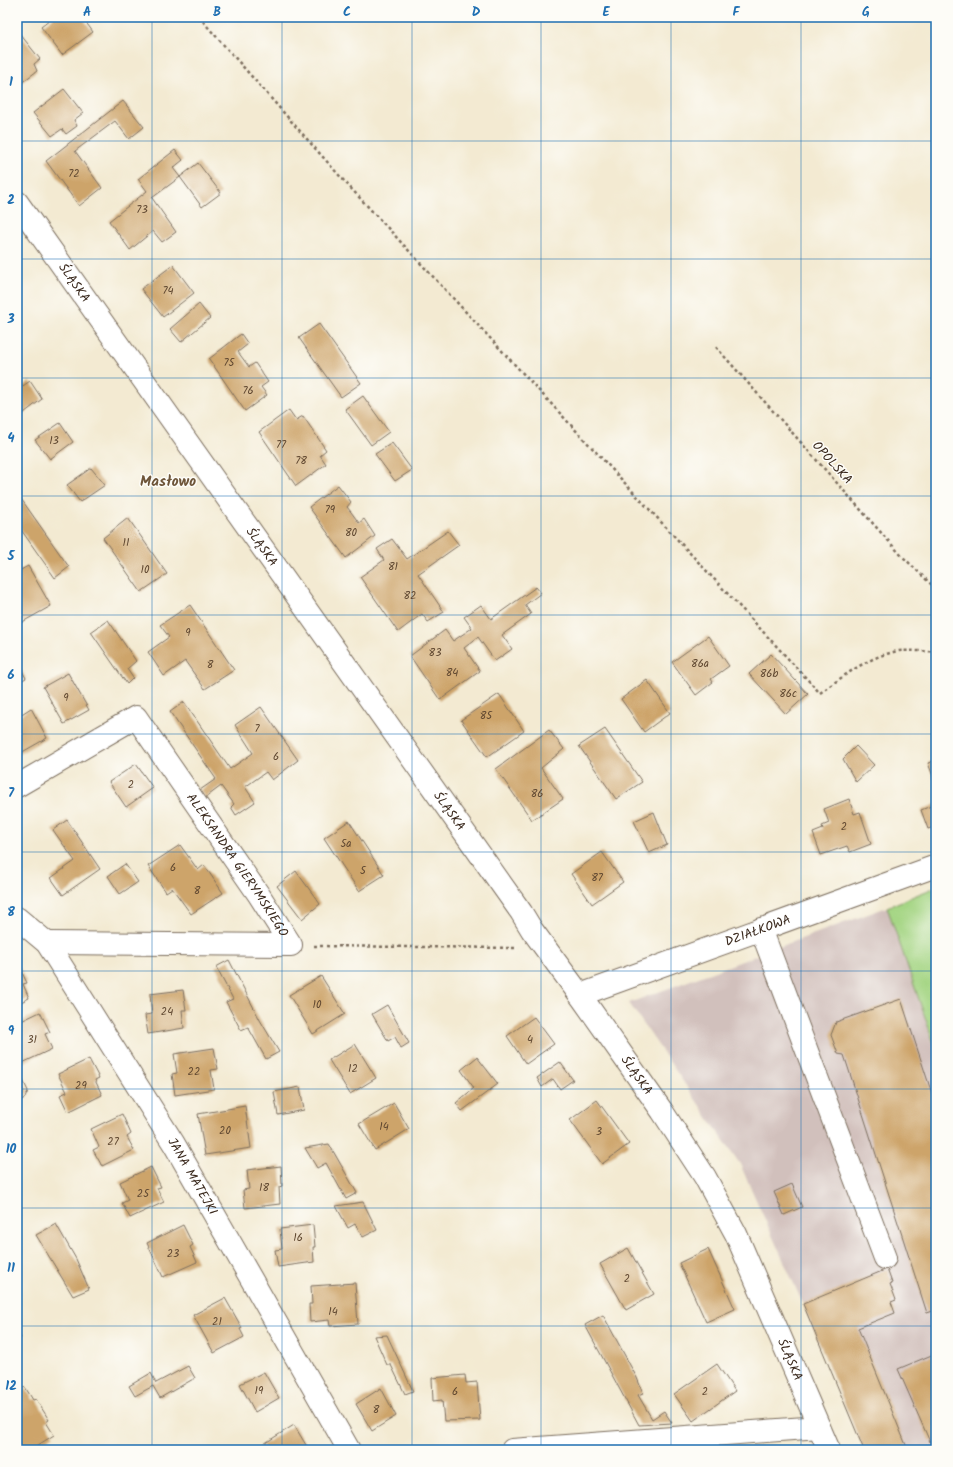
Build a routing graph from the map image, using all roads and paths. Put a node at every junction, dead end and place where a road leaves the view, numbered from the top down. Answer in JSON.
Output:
{"nodes":[{"id":1,"x":199,"y":17,"type":"edge"},
{"id":2,"x":17,"y":202,"type":"edge"},
{"id":3,"x":716,"y":347,"type":"dead end"},
{"id":4,"x":936,"y":589,"type":"edge"},
{"id":5,"x":936,"y":651,"type":"edge"},
{"id":6,"x":17,"y":786,"type":"edge"},
{"id":7,"x":936,"y":866,"type":"edge"},
{"id":8,"x":17,"y":918,"type":"edge"},
{"id":9,"x":761,"y":929,"type":"junction"},
{"id":10,"x":47,"y":943,"type":"junction"},
{"id":11,"x":291,"y":945,"type":"junction"},
{"id":12,"x":523,"y":948,"type":"dead end"},
{"id":13,"x":580,"y":995,"type":"junction"},
{"id":14,"x":884,"y":1258,"type":"dead end"},
{"id":15,"x":819,"y":1427,"type":"junction"},
{"id":16,"x":743,"y":1441,"type":"edge"},
{"id":17,"x":349,"y":1450,"type":"edge"},
{"id":18,"x":512,"y":1450,"type":"edge"},
{"id":19,"x":829,"y":1450,"type":"edge"}],
"edges":[{"from":1,"to":5,"type":"path"},
{"from":2,"to":13,"type":"street","name":"ŚLĄSKA"},
{"from":3,"to":4,"type":"path","name":"OPOLSKA"},
{"from":6,"to":11,"type":"street","name":"ALEKSANDRA GIERYMSKIEGO"},
{"from":7,"to":9,"type":"street","name":"DZIAŁKOWA"},
{"from":8,"to":10,"type":"street","name":"JANA MATEJKI"},
{"from":9,"to":13,"type":"street","name":"DZIAŁKOWA"},
{"from":9,"to":14,"type":"street"},
{"from":10,"to":11,"type":"street","name":"ALEKSANDRA GIERYMSKIEGO"},
{"from":10,"to":17,"type":"street","name":"JANA MATEJKI"},
{"from":11,"to":12,"type":"path"},
{"from":13,"to":15,"type":"street","name":"ŚLĄSKA"},
{"from":15,"to":16,"type":"street"},
{"from":15,"to":19,"type":"street","name":"ŚLĄSKA"},
{"from":16,"to":18,"type":"street"}]}
